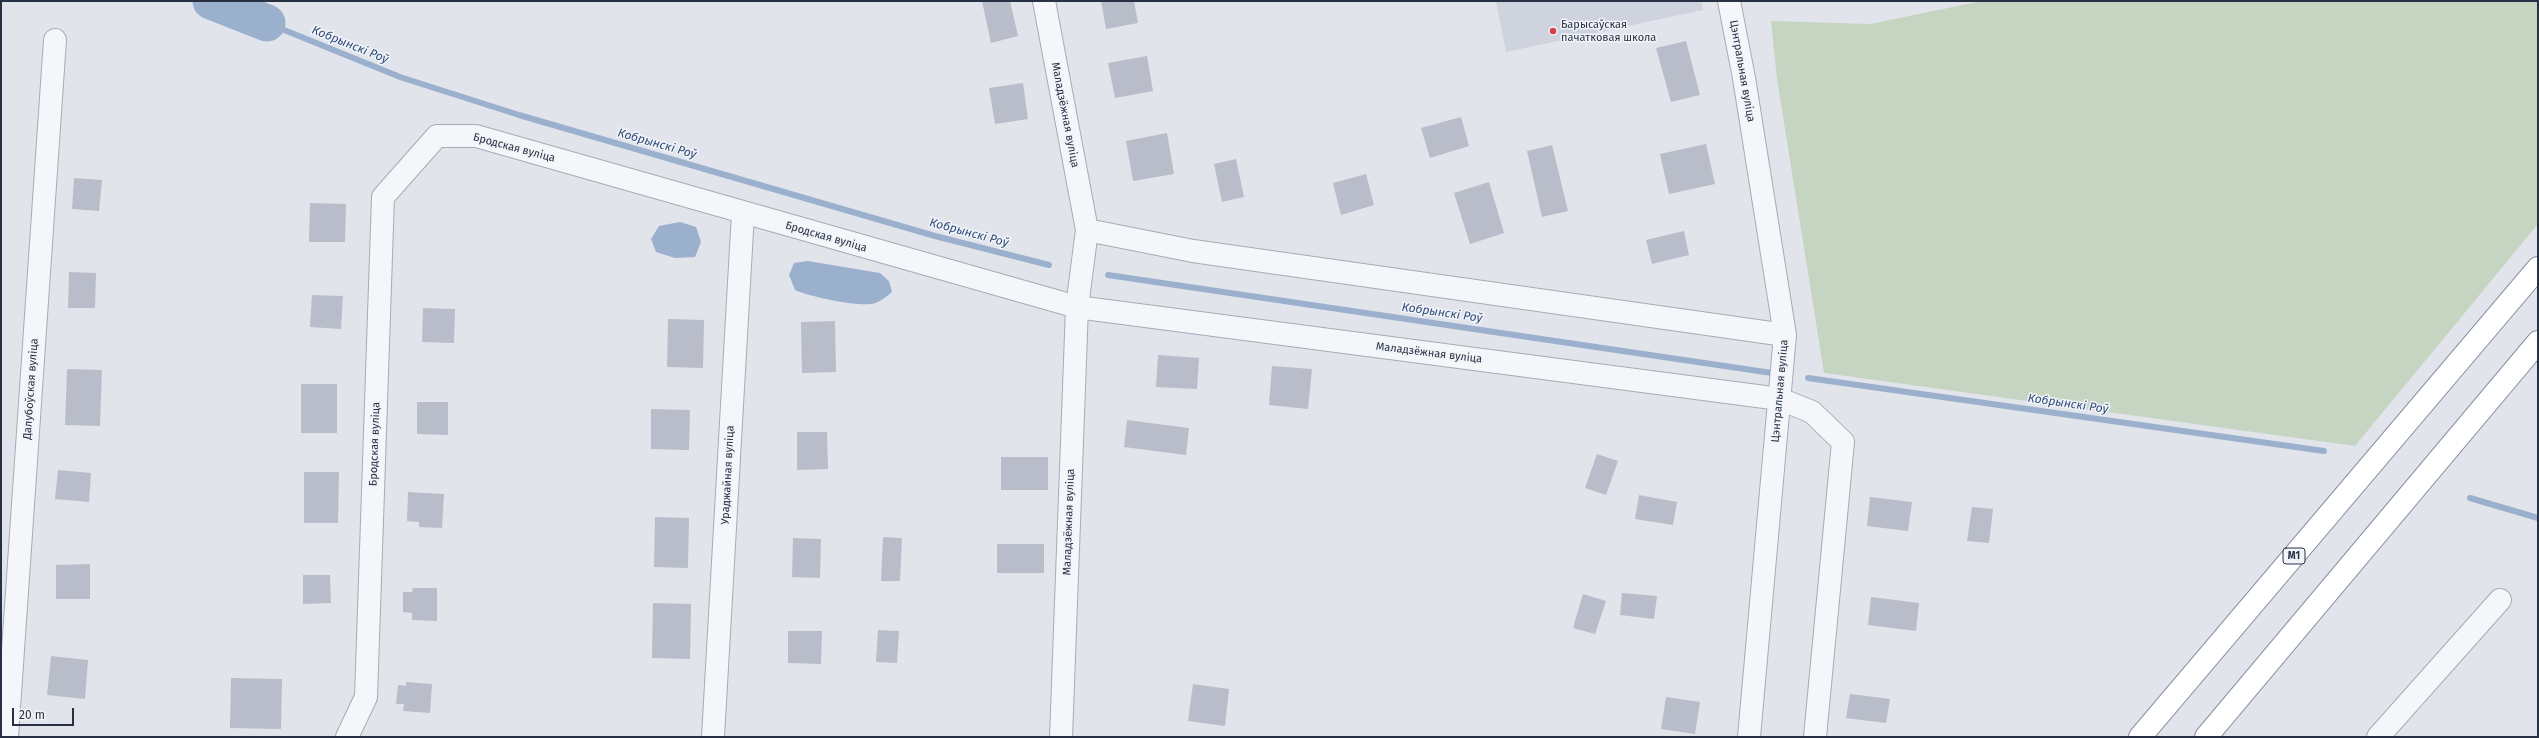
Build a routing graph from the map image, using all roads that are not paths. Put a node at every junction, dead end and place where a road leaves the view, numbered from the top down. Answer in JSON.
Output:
{"nodes":[{"id":1,"x":1044,"y":1,"type":"edge"},
{"id":2,"x":1729,"y":1,"type":"edge"},
{"id":3,"x":55,"y":40,"type":"dead end"},
{"id":4,"x":743,"y":213,"type":"junction"},
{"id":5,"x":1087,"y":230,"type":"junction"},
{"id":6,"x":2538,"y":268,"type":"edge"},
{"id":7,"x":1077,"y":307,"type":"junction"},
{"id":8,"x":1785,"y":335,"type":"junction"},
{"id":9,"x":2538,"y":342,"type":"edge"},
{"id":10,"x":1780,"y":399,"type":"junction"},
{"id":11,"x":2500,"y":600,"type":"dead end"},
{"id":12,"x":7,"y":737,"type":"edge"},
{"id":13,"x":347,"y":737,"type":"edge"},
{"id":14,"x":713,"y":737,"type":"edge"},
{"id":15,"x":1061,"y":737,"type":"edge"},
{"id":16,"x":1749,"y":737,"type":"edge"},
{"id":17,"x":1815,"y":737,"type":"edge"},
{"id":18,"x":2140,"y":737,"type":"edge"},
{"id":19,"x":2206,"y":737,"type":"edge"},
{"id":20,"x":2378,"y":737,"type":"edge"}],
"edges":[{"from":1,"to":5,"type":"street","name":"Маладзёжная вуліца"},
{"from":2,"to":8,"type":"street","name":"Цэнтральная вуліца"},
{"from":3,"to":12,"type":"street","name":"Далубоўская вуліца"},
{"from":4,"to":7,"type":"street","name":"Бродская вуліца"},
{"from":4,"to":13,"type":"street","name":"Бродская вуліца"},
{"from":4,"to":14,"type":"street","name":"Ураджайная вуліца"},
{"from":5,"to":7,"type":"street","name":"Маладзёжная вуліца"},
{"from":5,"to":8,"type":"street"},
{"from":6,"to":18,"type":"highway","number":"М1"},
{"from":7,"to":10,"type":"street","name":"Маладзёжная вуліца"},
{"from":7,"to":15,"type":"street","name":"Маладзёжная вуліца"},
{"from":8,"to":10,"type":"street","name":"Цэнтральная вуліца"},
{"from":9,"to":19,"type":"highway"},
{"from":10,"to":16,"type":"street","name":"Цэнтральная вуліца"},
{"from":10,"to":17,"type":"street","name":"Маладзёжная вуліца"},
{"from":11,"to":20,"type":"street"}]}
